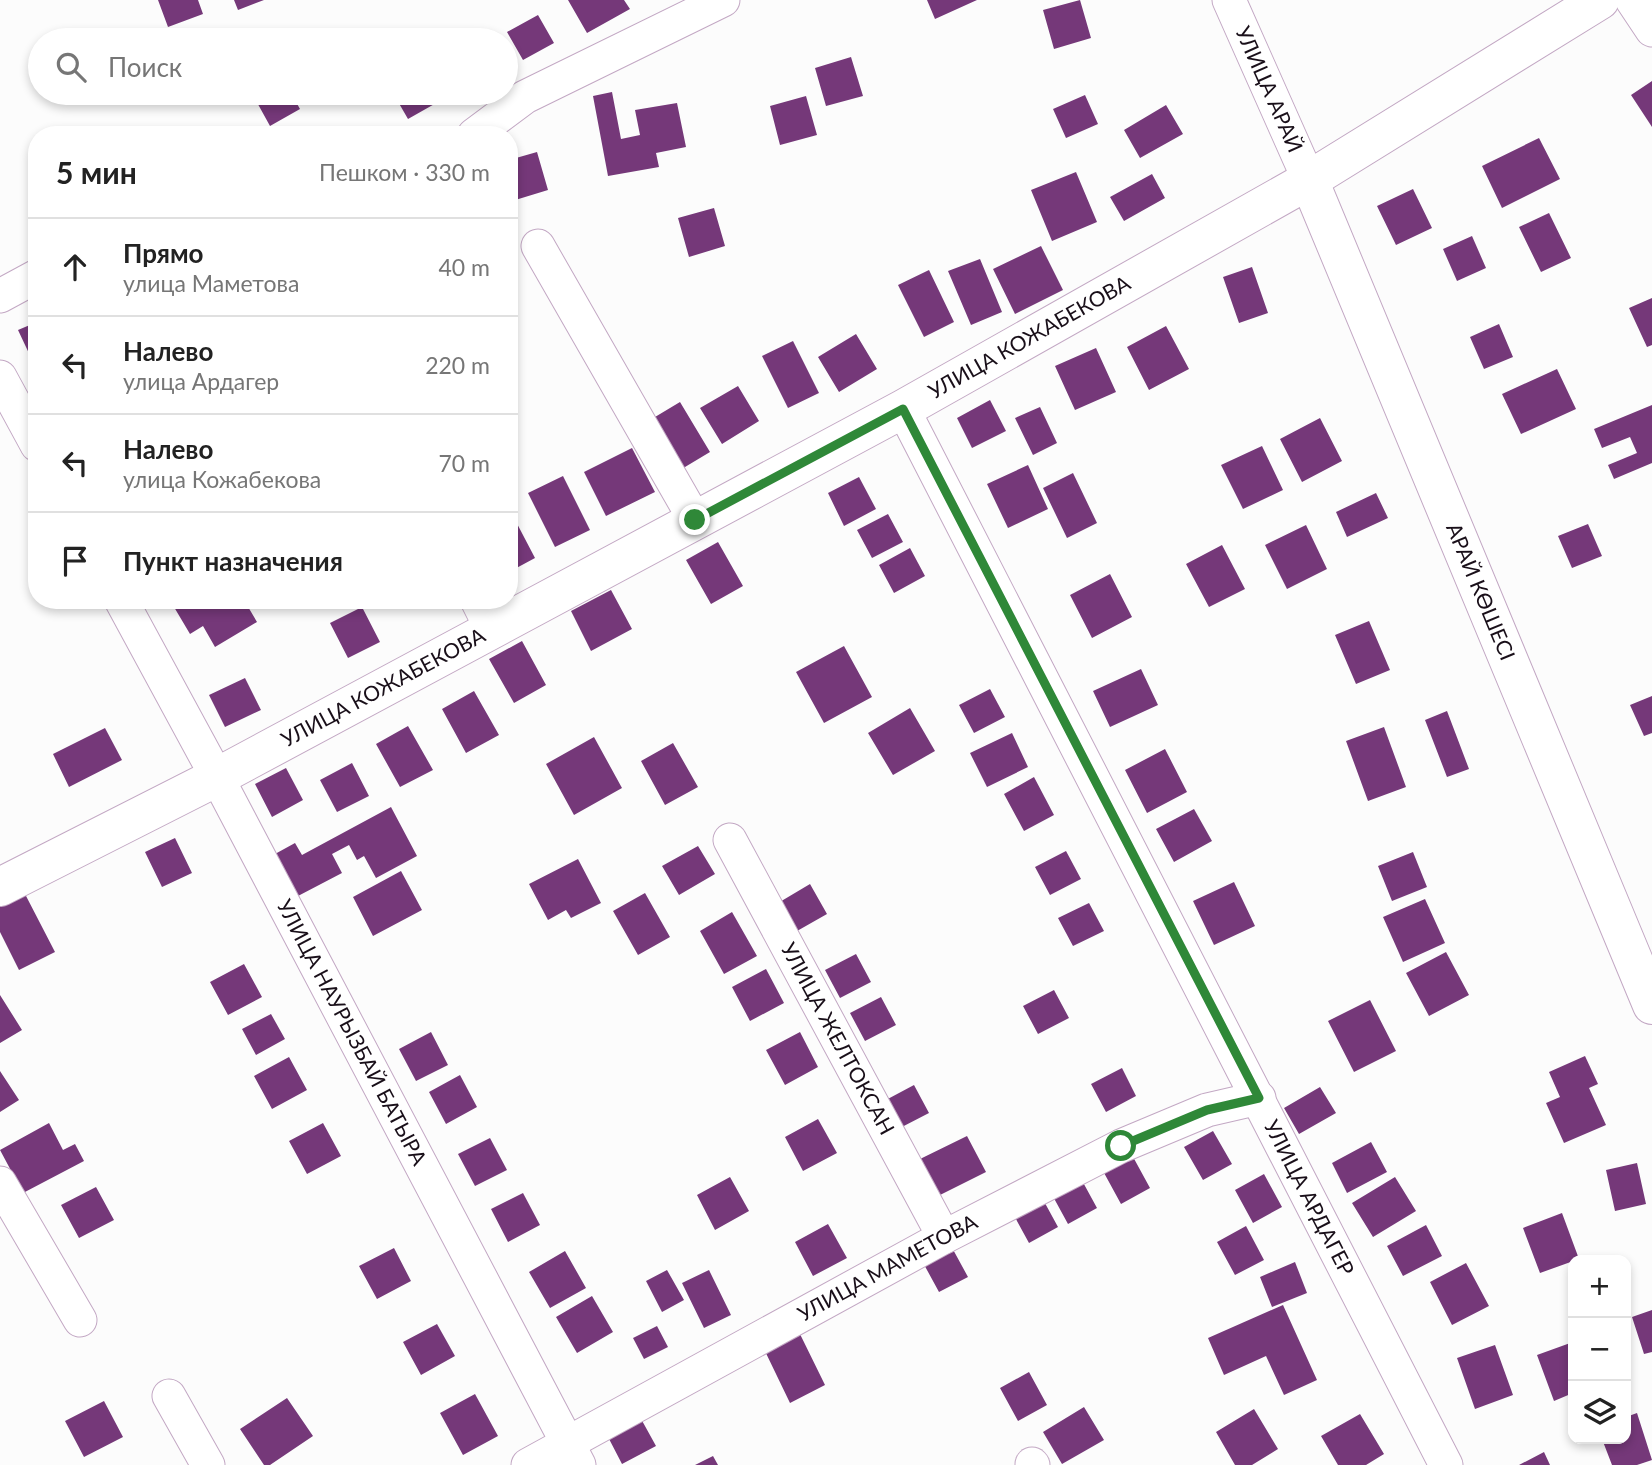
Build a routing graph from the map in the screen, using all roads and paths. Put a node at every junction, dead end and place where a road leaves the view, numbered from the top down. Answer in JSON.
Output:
{"nodes":[{"id":1,"x":723,"y":0,"type":"edge"},
{"id":2,"x":1229,"y":0,"type":"edge"},
{"id":3,"x":1600,"y":0,"type":"edge"},
{"id":4,"x":1632,"y":0,"type":"edge"},
{"id":5,"x":1652,"y":30,"type":"edge"},
{"id":6,"x":518,"y":102,"type":"edge"},
{"id":7,"x":514,"y":105,"type":"edge"},
{"id":8,"x":486,"y":126,"type":"edge"},
{"id":9,"x":1309,"y":180,"type":"junction"},
{"id":10,"x":538,"y":246,"type":"dead end"},
{"id":11,"x":28,"y":281,"type":"edge"},
{"id":12,"x":0,"y":296,"type":"edge"},
{"id":13,"x":3,"y":388,"type":"edge"},
{"id":14,"x":903,"y":409,"type":"junction"},
{"id":15,"x":28,"y":429,"type":"edge"},
{"id":16,"x":695,"y":520,"type":"junction"},
{"id":17,"x":518,"y":600,"type":"edge"},
{"id":18,"x":126,"y":609,"type":"edge"},
{"id":19,"x":484,"y":615,"type":"edge"},
{"id":20,"x":216,"y":776,"type":"junction"},
{"id":21,"x":730,"y":839,"type":"dead end"},
{"id":22,"x":0,"y":887,"type":"edge"},
{"id":23,"x":1652,"y":1005,"type":"edge"},
{"id":24,"x":1259,"y":1098,"type":"junction"},
{"id":25,"x":0,"y":1183,"type":"edge"},
{"id":26,"x":944,"y":1237,"type":"junction"},
{"id":27,"x":80,"y":1320,"type":"dead end"},
{"id":28,"x":169,"y":1396,"type":"dead end"},
{"id":29,"x":573,"y":1454,"type":"edge"},
{"id":30,"x":208,"y":1465,"type":"edge"},
{"id":31,"x":528,"y":1465,"type":"edge"},
{"id":32,"x":1446,"y":1465,"type":"edge"}],
"edges":[{"from":1,"to":6,"type":"street"},
{"from":2,"to":9,"type":"street","name":"УЛИЦА АРАЙ"},
{"from":3,"to":9,"type":"main road","name":"УЛИЦА КОЖАБЕКОВА"},
{"from":4,"to":5,"type":"street"},
{"from":7,"to":8,"type":"street"},
{"from":9,"to":14,"type":"main road","name":"УЛИЦА КОЖАБЕКОВА"},
{"from":9,"to":23,"type":"main road","name":"АРАЙ КӨШЕСІ"},
{"from":10,"to":16,"type":"street"},
{"from":11,"to":12,"type":"street"},
{"from":13,"to":15,"type":"street"},
{"from":14,"to":16,"type":"main road","name":"УЛИЦА КОЖАБЕКОВА"},
{"from":14,"to":24,"type":"street","name":"УЛИЦА АРДАГЕР"},
{"from":16,"to":17,"type":"main road","name":"УЛИЦА КОЖАБЕКОВА"},
{"from":18,"to":20,"type":"street","name":"УЛИЦА НАУРЫЗБАЙ БАТЫРА"},
{"from":19,"to":20,"type":"main road","name":"УЛИЦА КОЖАБЕКОВА"},
{"from":20,"to":22,"type":"main road","name":"УЛИЦА КОЖАБЕКОВА"},
{"from":20,"to":29,"type":"street","name":"УЛИЦА НАУРЫЗБАЙ БАТЫРА"},
{"from":21,"to":26,"type":"street","name":"УЛИЦА ЖЕЛТОКСАН"},
{"from":24,"to":26,"type":"street","name":"УЛИЦА МАМЕТОВА"},
{"from":24,"to":32,"type":"street","name":"УЛИЦА АРДАГЕР"},
{"from":25,"to":27,"type":"street"},
{"from":26,"to":29,"type":"street","name":"УЛИЦА МАМЕТОВА"},
{"from":28,"to":30,"type":"street"},
{"from":29,"to":31,"type":"street","name":"УЛИЦА МАМЕТОВА"}]}
